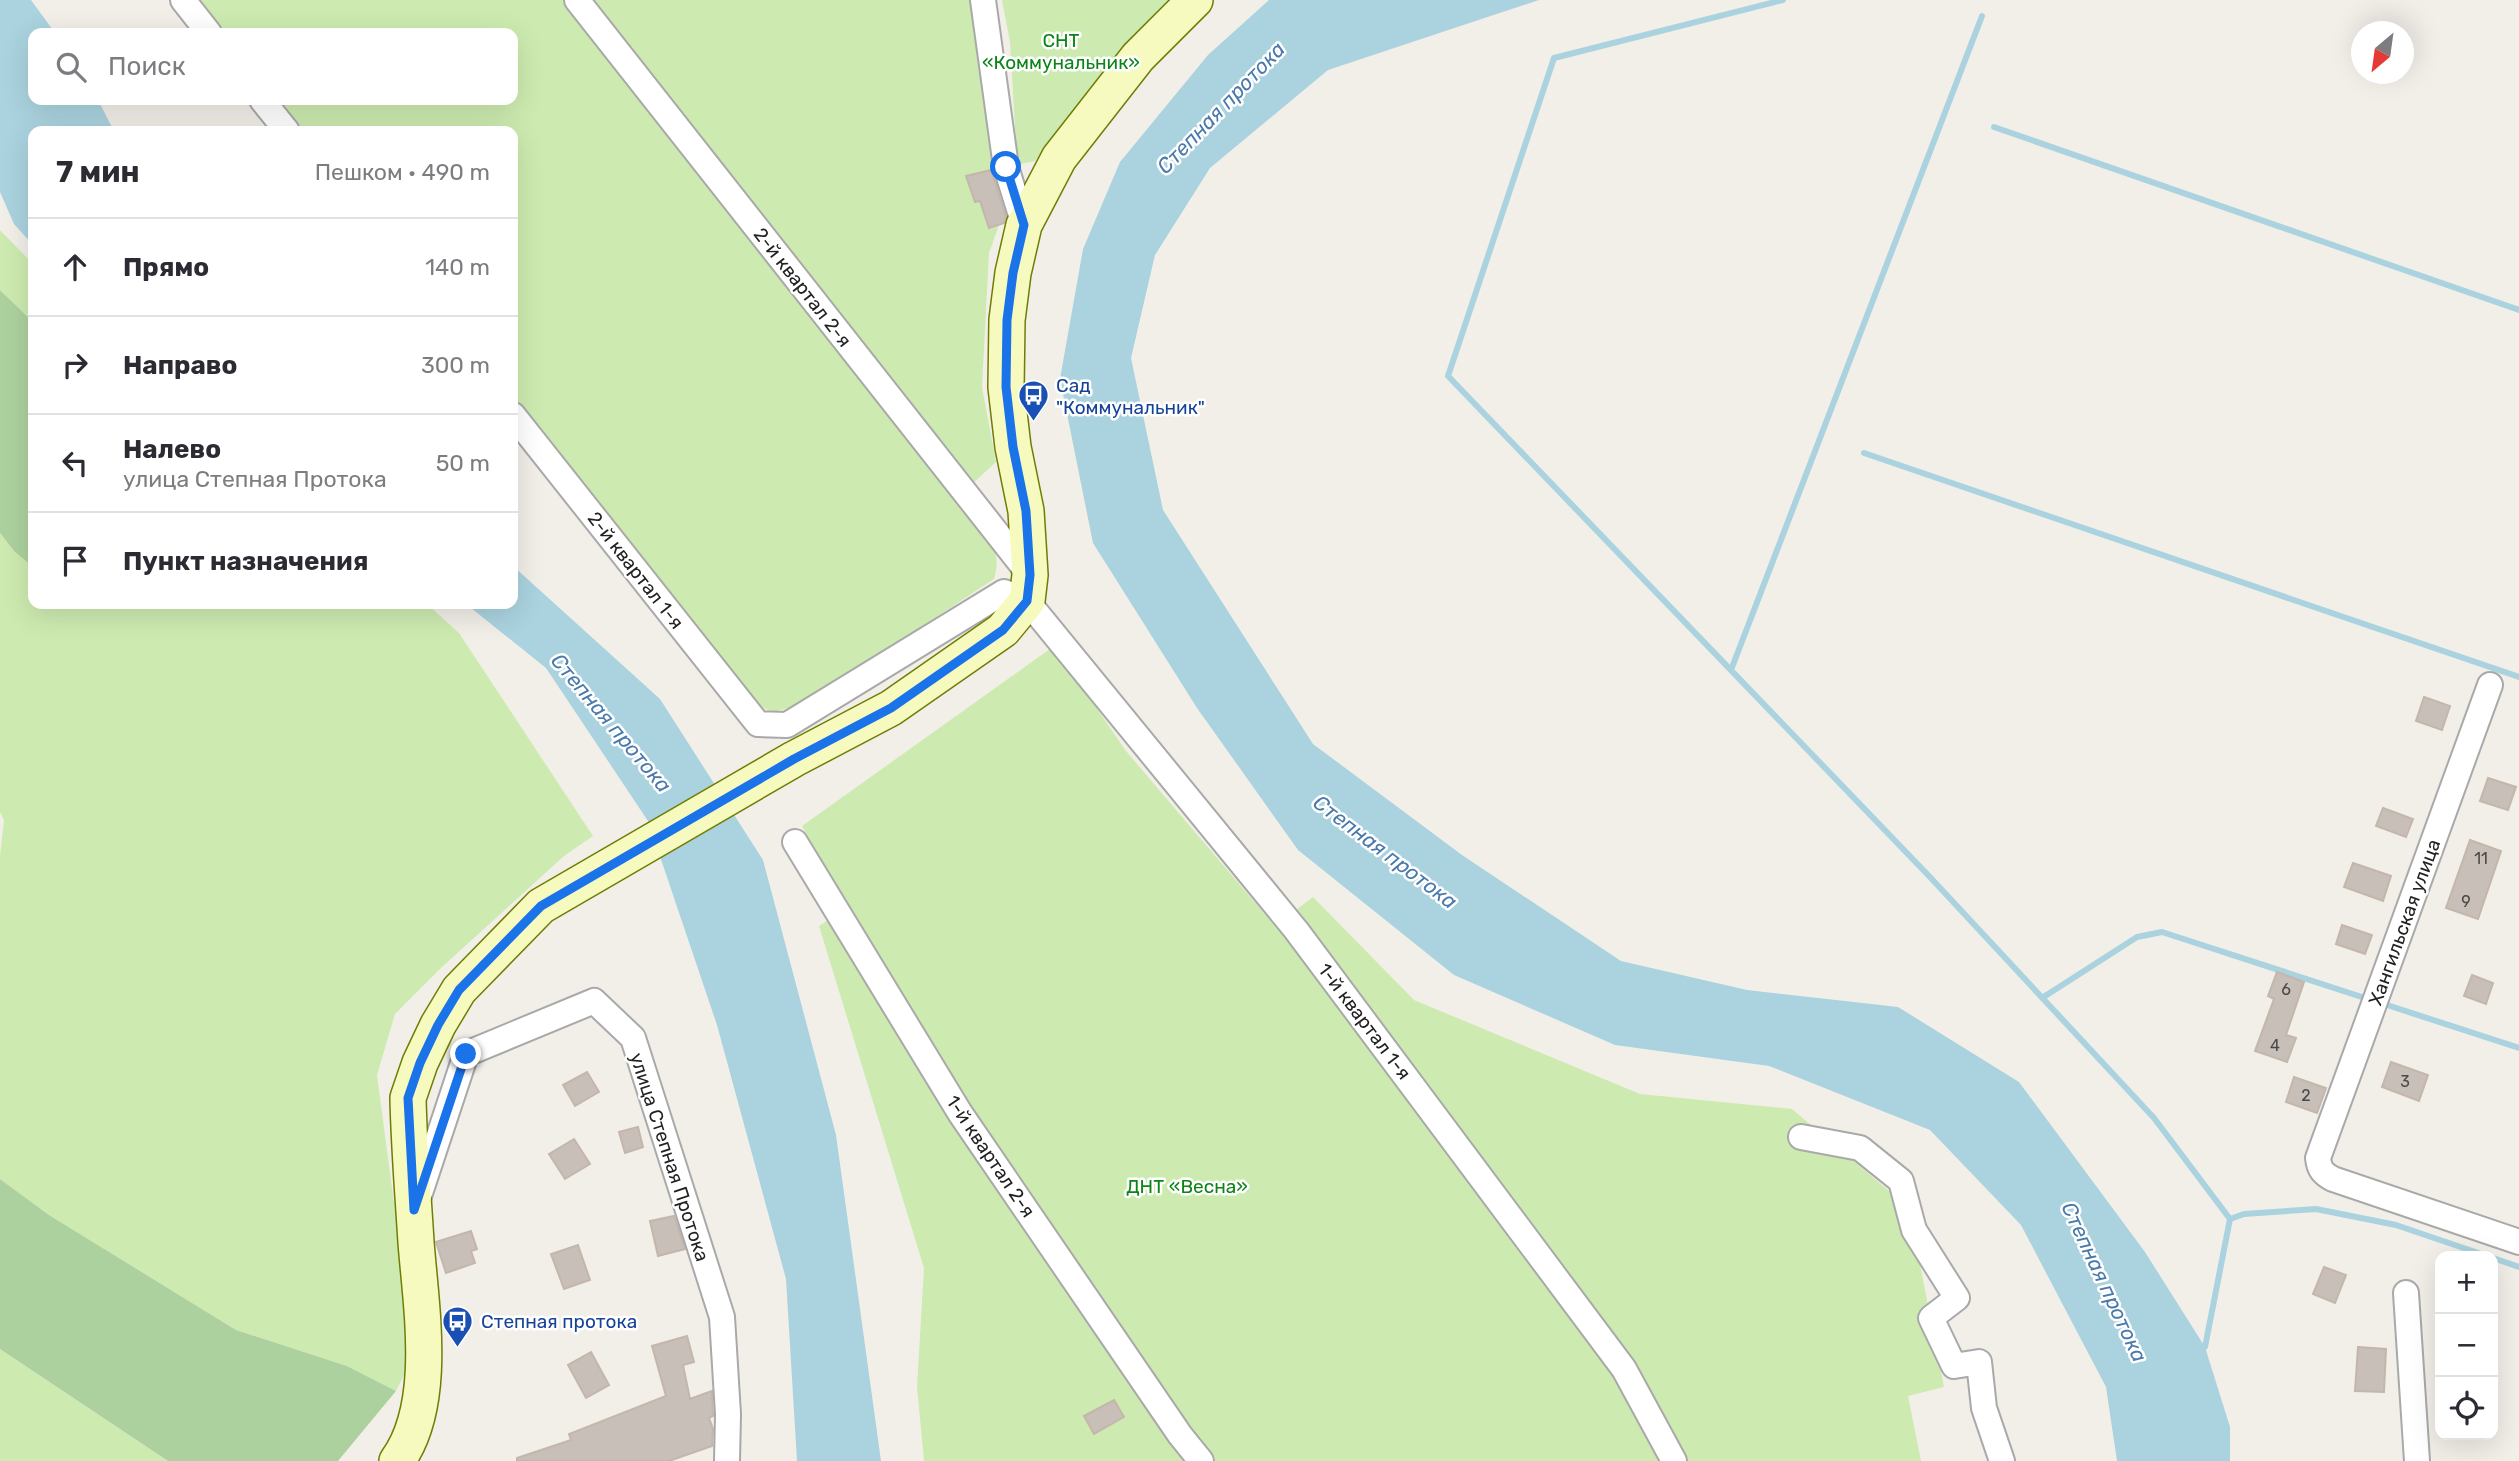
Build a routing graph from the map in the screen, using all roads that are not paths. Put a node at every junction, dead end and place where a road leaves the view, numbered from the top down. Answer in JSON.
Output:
{"nodes":[{"id":1,"x":183,"y":0,"type":"edge"},
{"id":2,"x":577,"y":0,"type":"edge"},
{"id":3,"x":983,"y":0,"type":"edge"},
{"id":4,"x":1195,"y":0,"type":"edge"},
{"id":5,"x":205,"y":28,"type":"edge"},
{"id":6,"x":266,"y":105,"type":"edge"},
{"id":7,"x":283,"y":126,"type":"edge"},
{"id":8,"x":1024,"y":225,"type":"junction"},
{"id":9,"x":518,"y":421,"type":"edge"},
{"id":10,"x":1028,"y":588,"type":"junction"},
{"id":11,"x":2490,"y":685,"type":"dead end"},
{"id":12,"x":795,"y":842,"type":"dead end"},
{"id":13,"x":1801,"y":1137,"type":"dead end"},
{"id":14,"x":414,"y":1210,"type":"junction"},
{"id":15,"x":2519,"y":1242,"type":"edge"},
{"id":16,"x":2406,"y":1293,"type":"dead end"},
{"id":17,"x":398,"y":1460,"type":"edge"},
{"id":18,"x":727,"y":1461,"type":"edge"},
{"id":19,"x":1201,"y":1461,"type":"edge"},
{"id":20,"x":1674,"y":1461,"type":"edge"},
{"id":21,"x":2003,"y":1461,"type":"edge"},
{"id":22,"x":2417,"y":1461,"type":"edge"}],
"edges":[{"from":1,"to":5,"type":"street"},
{"from":2,"to":10,"type":"street","name":"2-й квартал 2-я"},
{"from":3,"to":8,"type":"street"},
{"from":4,"to":8,"type":"street"},
{"from":6,"to":7,"type":"street"},
{"from":8,"to":10,"type":"street"},
{"from":9,"to":10,"type":"street","name":"2-й квартал 1-я"},
{"from":10,"to":14,"type":"street"},
{"from":10,"to":20,"type":"street","name":"1-й квартал 1-я"},
{"from":11,"to":15,"type":"street","name":"Хангильская улица"},
{"from":12,"to":19,"type":"street","name":"1-й квартал 2-я"},
{"from":13,"to":21,"type":"street"},
{"from":14,"to":17,"type":"street"},
{"from":14,"to":18,"type":"street","name":"улица Степная Протока"},
{"from":16,"to":22,"type":"street"}]}
